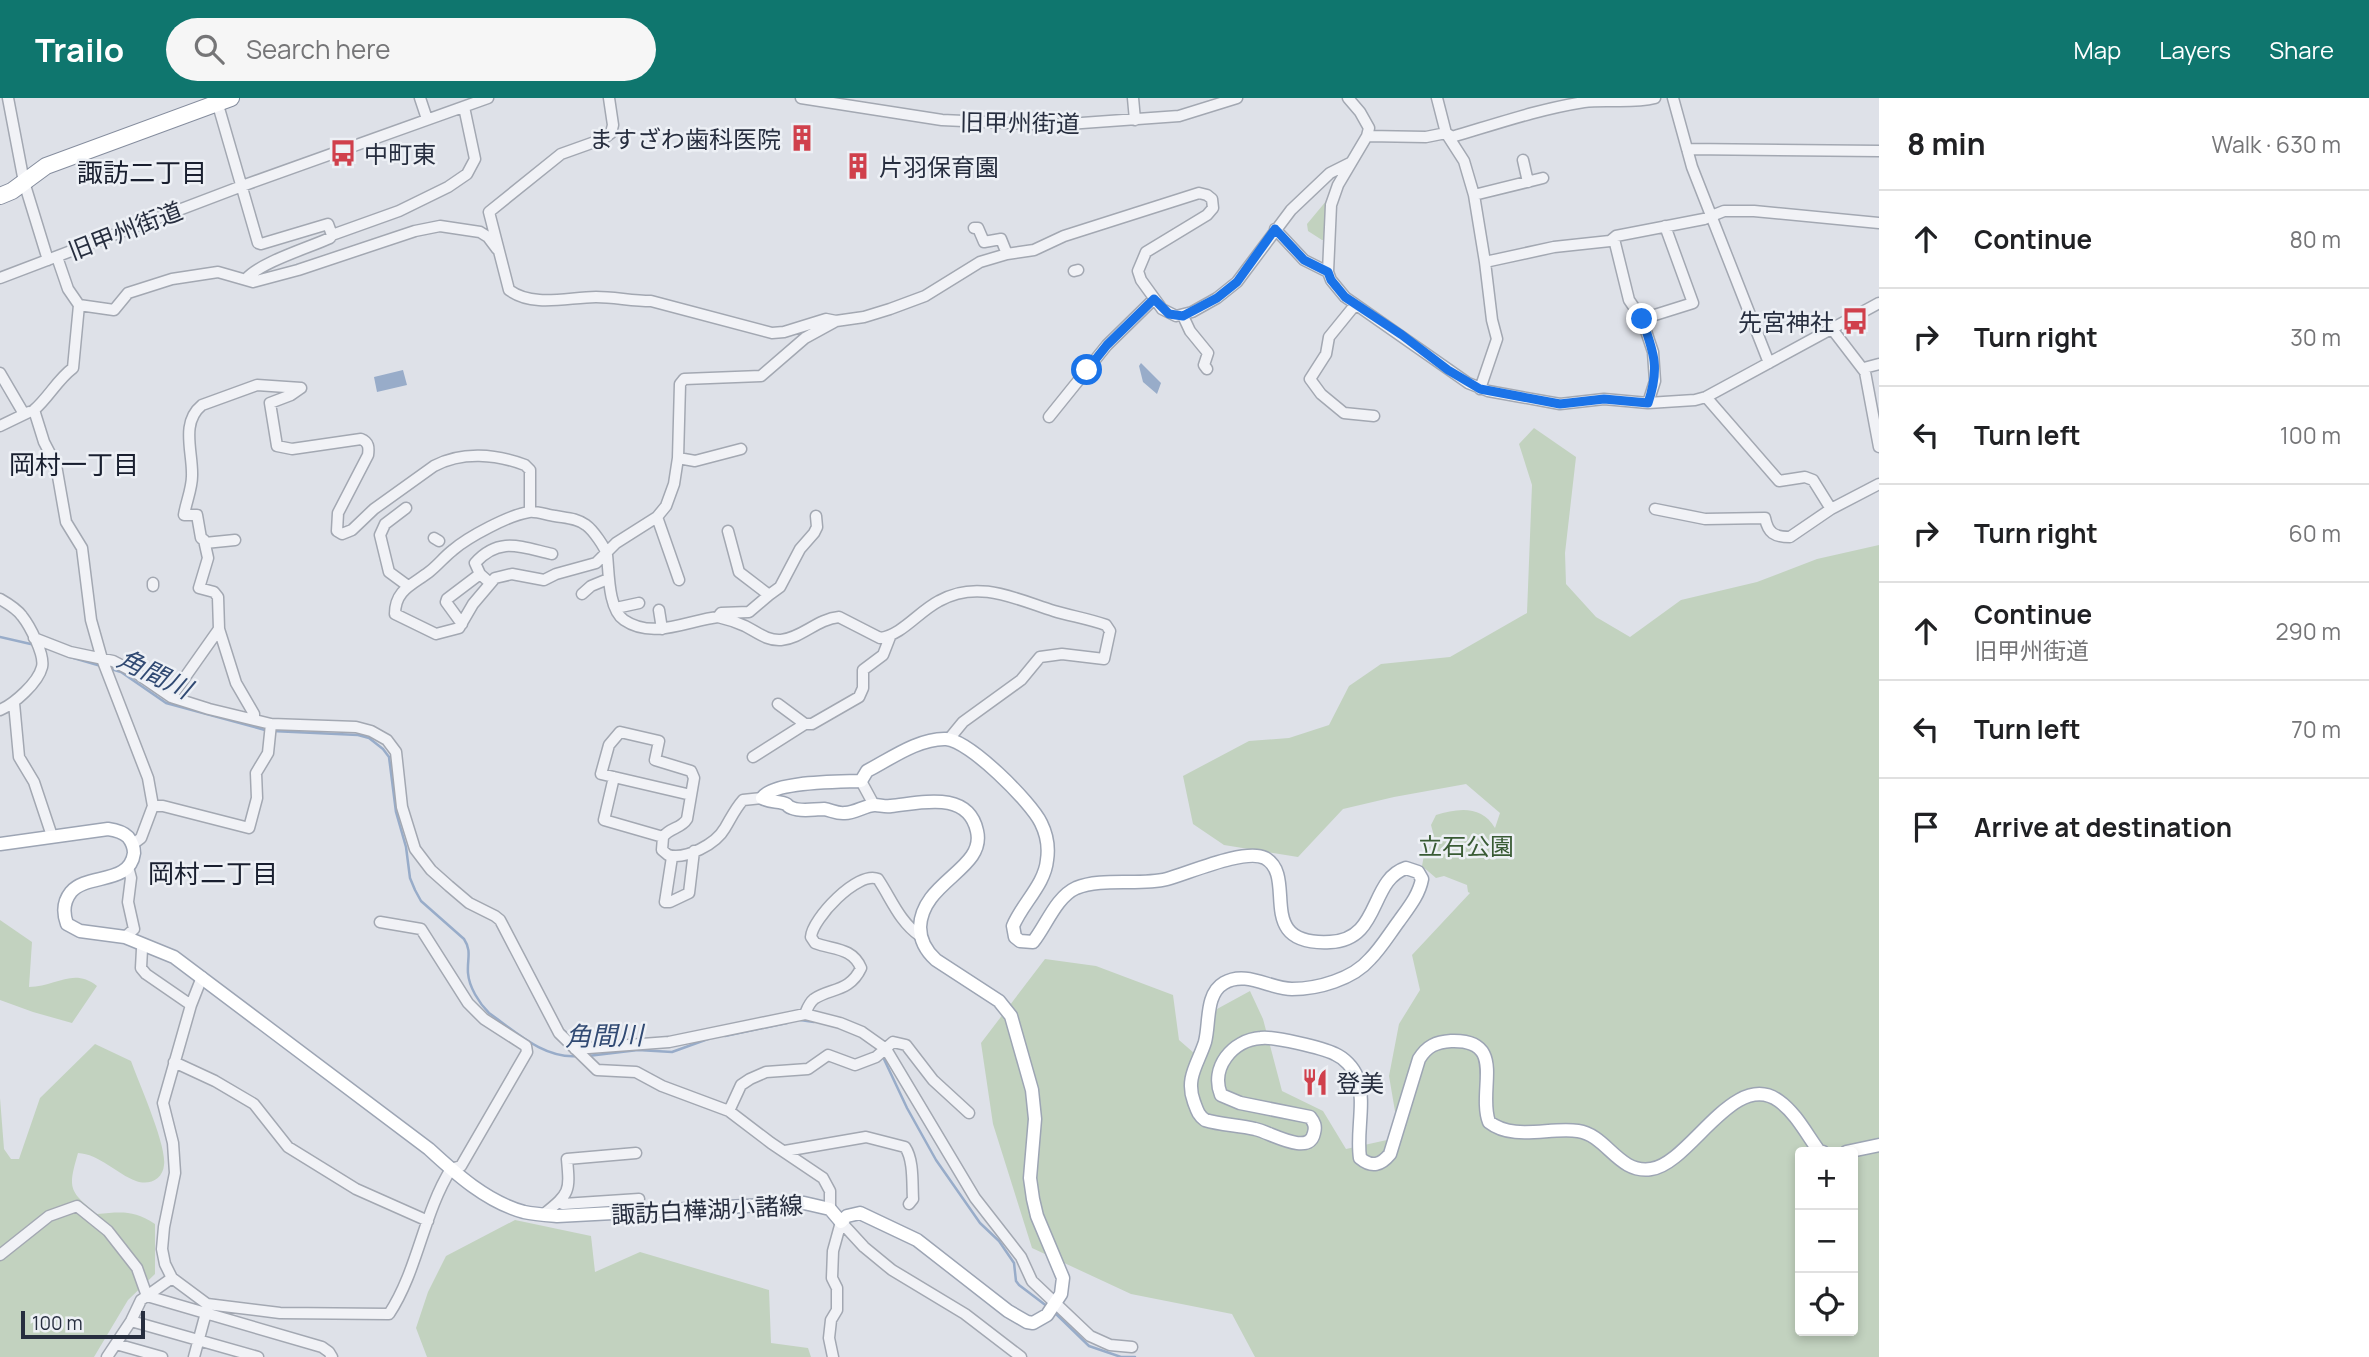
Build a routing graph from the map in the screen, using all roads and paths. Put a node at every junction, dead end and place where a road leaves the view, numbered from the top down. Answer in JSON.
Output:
{"nodes":[{"id":1,"x":8,"y":98,"type":"edge"},
{"id":2,"x":420,"y":98,"type":"edge"},
{"id":3,"x":488,"y":98,"type":"edge"},
{"id":4,"x":609,"y":98,"type":"edge"},
{"id":5,"x":801,"y":98,"type":"edge"},
{"id":6,"x":1133,"y":98,"type":"edge"},
{"id":7,"x":1237,"y":98,"type":"edge"},
{"id":8,"x":1348,"y":98,"type":"edge"},
{"id":9,"x":1437,"y":98,"type":"edge"},
{"id":10,"x":1655,"y":98,"type":"edge"},
{"id":11,"x":1673,"y":98,"type":"edge"},
{"id":12,"x":222,"y":100,"type":"edge"},
{"id":13,"x":830,"y":100,"type":"edge"},
{"id":14,"x":882,"y":104,"type":"edge"},
{"id":15,"x":464,"y":107,"type":"junction"},
{"id":16,"x":427,"y":119,"type":"junction"},
{"id":17,"x":1135,"y":120,"type":"junction"},
{"id":18,"x":1446,"y":133,"type":"junction"},
{"id":19,"x":1367,"y":136,"type":"junction"},
{"id":20,"x":1687,"y":149,"type":"junction"},
{"id":21,"x":1879,"y":151,"type":"edge"},
{"id":22,"x":1522,"y":160,"type":"dead end"},
{"id":23,"x":1350,"y":163,"type":"junction"},
{"id":24,"x":1543,"y":178,"type":"dead end"},
{"id":25,"x":24,"y":182,"type":"junction"},
{"id":26,"x":1528,"y":182,"type":"junction"},
{"id":27,"x":242,"y":186,"type":"junction"},
{"id":28,"x":1474,"y":195,"type":"junction"},
{"id":29,"x":0,"y":196,"type":"edge"},
{"id":30,"x":1712,"y":216,"type":"junction"},
{"id":31,"x":1879,"y":223,"type":"edge"},
{"id":32,"x":1665,"y":226,"type":"junction"},
{"id":33,"x":974,"y":228,"type":"dead end"},
{"id":34,"x":1275,"y":229,"type":"junction"},
{"id":35,"x":332,"y":235,"type":"junction"},
{"id":36,"x":1614,"y":239,"type":"junction"},
{"id":37,"x":499,"y":251,"type":"junction"},
{"id":38,"x":1007,"y":254,"type":"junction"},
{"id":39,"x":52,"y":258,"type":"junction"},
{"id":40,"x":1485,"y":262,"type":"junction"},
{"id":41,"x":1328,"y":272,"type":"junction"},
{"id":42,"x":0,"y":278,"type":"edge"},
{"id":43,"x":246,"y":279,"type":"junction"},
{"id":44,"x":1154,"y":299,"type":"junction"},
{"id":45,"x":1879,"y":303,"type":"edge"},
{"id":46,"x":79,"y":305,"type":"junction"},
{"id":47,"x":1355,"y":305,"type":"junction"},
{"id":48,"x":1183,"y":316,"type":"junction"},
{"id":49,"x":1642,"y":319,"type":"junction"},
{"id":50,"x":836,"y":321,"type":"junction"},
{"id":51,"x":1832,"y":329,"type":"junction"},
{"id":52,"x":1769,"y":363,"type":"junction"},
{"id":53,"x":1879,"y":364,"type":"edge"},
{"id":54,"x":1864,"y":368,"type":"junction"},
{"id":55,"x":1207,"y":369,"type":"dead end"},
{"id":56,"x":0,"y":373,"type":"edge"},
{"id":57,"x":1480,"y":389,"type":"junction"},
{"id":58,"x":1706,"y":397,"type":"junction"},
{"id":59,"x":1648,"y":403,"type":"junction"},
{"id":60,"x":29,"y":412,"type":"junction"},
{"id":61,"x":1374,"y":415,"type":"dead end"},
{"id":62,"x":1049,"y":417,"type":"dead end"},
{"id":63,"x":0,"y":426,"type":"edge"},
{"id":64,"x":1879,"y":447,"type":"edge"},
{"id":65,"x":741,"y":449,"type":"dead end"},
{"id":66,"x":678,"y":458,"type":"junction"},
{"id":67,"x":674,"y":484,"type":"junction"},
{"id":68,"x":1879,"y":484,"type":"edge"},
{"id":69,"x":687,"y":487,"type":"dead end"},
{"id":70,"x":405,"y":508,"type":"dead end"},
{"id":71,"x":1655,"y":509,"type":"dead end"},
{"id":72,"x":1831,"y":509,"type":"junction"},
{"id":73,"x":530,"y":512,"type":"junction"},
{"id":74,"x":816,"y":516,"type":"dead end"},
{"id":75,"x":657,"y":517,"type":"junction"},
{"id":76,"x":728,"y":531,"type":"dead end"},
{"id":77,"x":235,"y":540,"type":"dead end"},
{"id":78,"x":205,"y":543,"type":"junction"},
{"id":79,"x":607,"y":552,"type":"junction"},
{"id":80,"x":552,"y":554,"type":"dead end"},
{"id":81,"x":480,"y":574,"type":"junction"},
{"id":82,"x":608,"y":579,"type":"junction"},
{"id":83,"x":679,"y":580,"type":"dead end"},
{"id":84,"x":489,"y":582,"type":"junction"},
{"id":85,"x":408,"y":586,"type":"junction"},
{"id":86,"x":582,"y":594,"type":"dead end"},
{"id":87,"x":769,"y":595,"type":"junction"},
{"id":88,"x":0,"y":599,"type":"edge"},
{"id":89,"x":639,"y":603,"type":"dead end"},
{"id":90,"x":616,"y":608,"type":"junction"},
{"id":91,"x":659,"y":610,"type":"dead end"},
{"id":92,"x":718,"y":617,"type":"junction"},
{"id":93,"x":475,"y":622,"type":"dead end"},
{"id":94,"x":461,"y":626,"type":"junction"},
{"id":95,"x":219,"y":629,"type":"junction"},
{"id":96,"x":662,"y":629,"type":"junction"},
{"id":97,"x":890,"y":637,"type":"junction"},
{"id":98,"x":34,"y":639,"type":"junction"},
{"id":99,"x":105,"y":665,"type":"junction"},
{"id":100,"x":172,"y":698,"type":"junction"},
{"id":101,"x":14,"y":703,"type":"junction"},
{"id":102,"x":778,"y":704,"type":"dead end"},
{"id":103,"x":0,"y":710,"type":"edge"},
{"id":104,"x":254,"y":720,"type":"junction"},
{"id":105,"x":806,"y":724,"type":"junction"},
{"id":106,"x":271,"y":729,"type":"junction"},
{"id":107,"x":949,"y":739,"type":"junction"},
{"id":108,"x":753,"y":757,"type":"dead end"},
{"id":109,"x":614,"y":776,"type":"junction"},
{"id":110,"x":861,"y":780,"type":"junction"},
{"id":111,"x":691,"y":795,"type":"junction"},
{"id":112,"x":762,"y":797,"type":"junction"},
{"id":113,"x":874,"y":805,"type":"junction"},
{"id":114,"x":153,"y":807,"type":"junction"},
{"id":115,"x":52,"y":836,"type":"junction"},
{"id":116,"x":663,"y":837,"type":"junction"},
{"id":117,"x":0,"y":844,"type":"edge"},
{"id":118,"x":133,"y":844,"type":"junction"},
{"id":119,"x":694,"y":851,"type":"junction"},
{"id":120,"x":672,"y":857,"type":"junction"},
{"id":121,"x":128,"y":867,"type":"junction"},
{"id":122,"x":380,"y":922,"type":"dead end"},
{"id":123,"x":920,"y":936,"type":"junction"},
{"id":124,"x":125,"y":937,"type":"junction"},
{"id":125,"x":142,"y":949,"type":"dead end"},
{"id":126,"x":202,"y":976,"type":"junction"},
{"id":127,"x":191,"y":1005,"type":"junction"},
{"id":128,"x":805,"y":1014,"type":"junction"},
{"id":129,"x":577,"y":1050,"type":"junction"},
{"id":130,"x":883,"y":1052,"type":"junction"},
{"id":131,"x":173,"y":1062,"type":"junction"},
{"id":132,"x":729,"y":1111,"type":"junction"},
{"id":133,"x":969,"y":1113,"type":"dead end"},
{"id":134,"x":1879,"y":1145,"type":"edge"},
{"id":135,"x":1816,"y":1147,"type":"edge"},
{"id":136,"x":1858,"y":1149,"type":"edge"},
{"id":137,"x":785,"y":1152,"type":"junction"},
{"id":138,"x":636,"y":1153,"type":"dead end"},
{"id":139,"x":451,"y":1169,"type":"junction"},
{"id":140,"x":639,"y":1199,"type":"dead end"},
{"id":141,"x":559,"y":1202,"type":"junction"},
{"id":142,"x":909,"y":1204,"type":"dead end"},
{"id":143,"x":830,"y":1209,"type":"junction"},
{"id":144,"x":544,"y":1214,"type":"junction"},
{"id":145,"x":428,"y":1221,"type":"junction"},
{"id":146,"x":841,"y":1222,"type":"junction"},
{"id":147,"x":0,"y":1255,"type":"edge"},
{"id":148,"x":173,"y":1278,"type":"junction"},
{"id":149,"x":147,"y":1296,"type":"junction"},
{"id":150,"x":1056,"y":1303,"type":"junction"},
{"id":151,"x":207,"y":1309,"type":"junction"},
{"id":152,"x":131,"y":1321,"type":"junction"},
{"id":153,"x":199,"y":1340,"type":"junction"},
{"id":154,"x":116,"y":1344,"type":"junction"},
{"id":155,"x":1132,"y":1346,"type":"dead end"},
{"id":156,"x":107,"y":1357,"type":"edge"},
{"id":157,"x":162,"y":1357,"type":"edge"},
{"id":158,"x":194,"y":1357,"type":"edge"},
{"id":159,"x":258,"y":1357,"type":"edge"},
{"id":160,"x":332,"y":1357,"type":"edge"},
{"id":161,"x":833,"y":1357,"type":"edge"},
{"id":162,"x":1021,"y":1357,"type":"edge"}],
"edges":[{"from":1,"to":25,"type":"street"},
{"from":2,"to":16,"type":"street"},
{"from":3,"to":15,"type":"street","name":"旧甲州街道"},
{"from":4,"to":37,"type":"street"},
{"from":5,"to":13,"type":"street","name":"旧甲州街道"},
{"from":6,"to":17,"type":"street"},
{"from":7,"to":17,"type":"street","name":"旧甲州街道"},
{"from":8,"to":19,"type":"street"},
{"from":9,"to":18,"type":"street"},
{"from":10,"to":18,"type":"street"},
{"from":11,"to":20,"type":"street"},
{"from":12,"to":25,"type":"highway"},
{"from":12,"to":27,"type":"street"},
{"from":13,"to":14,"type":"street","name":"旧甲州街道"},
{"from":14,"to":17,"type":"street","name":"旧甲州街道"},
{"from":15,"to":16,"type":"street","name":"旧甲州街道"},
{"from":15,"to":35,"type":"street"},
{"from":16,"to":27,"type":"street","name":"旧甲州街道"},
{"from":18,"to":19,"type":"street"},
{"from":18,"to":28,"type":"street"},
{"from":19,"to":23,"type":"street"},
{"from":20,"to":21,"type":"street"},
{"from":20,"to":30,"type":"street"},
{"from":22,"to":26,"type":"street"},
{"from":23,"to":34,"type":"street"},
{"from":23,"to":41,"type":"street"},
{"from":24,"to":26,"type":"street"},
{"from":25,"to":29,"type":"highway"},
{"from":25,"to":39,"type":"street"},
{"from":26,"to":28,"type":"street"},
{"from":27,"to":35,"type":"street"},
{"from":27,"to":39,"type":"street","name":"旧甲州街道"},
{"from":28,"to":40,"type":"street"},
{"from":30,"to":31,"type":"street"},
{"from":30,"to":32,"type":"street"},
{"from":30,"to":52,"type":"street"},
{"from":32,"to":36,"type":"street"},
{"from":32,"to":49,"type":"street"},
{"from":33,"to":38,"type":"street"},
{"from":34,"to":41,"type":"street"},
{"from":34,"to":48,"type":"street"},
{"from":35,"to":43,"type":"street"},
{"from":36,"to":40,"type":"street"},
{"from":36,"to":49,"type":"street"},
{"from":37,"to":43,"type":"street"},
{"from":37,"to":50,"type":"street"},
{"from":38,"to":44,"type":"street"},
{"from":38,"to":50,"type":"street"},
{"from":39,"to":42,"type":"street","name":"旧甲州街道"},
{"from":39,"to":46,"type":"street"},
{"from":40,"to":57,"type":"street"},
{"from":41,"to":47,"type":"street"},
{"from":43,"to":46,"type":"street"},
{"from":44,"to":48,"type":"street"},
{"from":44,"to":62,"type":"street"},
{"from":45,"to":51,"type":"street"},
{"from":46,"to":60,"type":"street"},
{"from":47,"to":57,"type":"street"},
{"from":47,"to":61,"type":"street"},
{"from":48,"to":55,"type":"street"},
{"from":49,"to":59,"type":"street"},
{"from":50,"to":66,"type":"street"},
{"from":51,"to":52,"type":"street"},
{"from":51,"to":54,"type":"street"},
{"from":52,"to":58,"type":"street"},
{"from":53,"to":54,"type":"street"},
{"from":54,"to":64,"type":"street"},
{"from":56,"to":60,"type":"street"},
{"from":57,"to":59,"type":"street"},
{"from":58,"to":59,"type":"street"},
{"from":58,"to":72,"type":"street"},
{"from":60,"to":63,"type":"street"},
{"from":60,"to":99,"type":"street"},
{"from":65,"to":66,"type":"street"},
{"from":66,"to":67,"type":"street"},
{"from":67,"to":69,"type":"street"},
{"from":67,"to":75,"type":"street"},
{"from":68,"to":72,"type":"street"},
{"from":70,"to":85,"type":"street"},
{"from":71,"to":72,"type":"street"},
{"from":73,"to":78,"type":"street"},
{"from":73,"to":79,"type":"street"},
{"from":73,"to":85,"type":"street"},
{"from":74,"to":87,"type":"street"},
{"from":75,"to":79,"type":"street"},
{"from":75,"to":83,"type":"street"},
{"from":76,"to":87,"type":"street"},
{"from":77,"to":78,"type":"street"},
{"from":78,"to":95,"type":"street"},
{"from":79,"to":82,"type":"street"},
{"from":79,"to":84,"type":"street"},
{"from":80,"to":81,"type":"street"},
{"from":81,"to":84,"type":"street"},
{"from":81,"to":94,"type":"street"},
{"from":82,"to":86,"type":"street"},
{"from":82,"to":90,"type":"street"},
{"from":84,"to":94,"type":"street"},
{"from":85,"to":94,"type":"street"},
{"from":87,"to":92,"type":"street"},
{"from":88,"to":98,"type":"street"},
{"from":89,"to":90,"type":"street"},
{"from":90,"to":96,"type":"street"},
{"from":91,"to":96,"type":"street"},
{"from":92,"to":96,"type":"street"},
{"from":92,"to":97,"type":"street"},
{"from":93,"to":94,"type":"street"},
{"from":95,"to":100,"type":"street"},
{"from":95,"to":104,"type":"street"},
{"from":97,"to":105,"type":"street"},
{"from":97,"to":107,"type":"street"},
{"from":98,"to":99,"type":"street"},
{"from":98,"to":101,"type":"street"},
{"from":99,"to":100,"type":"street"},
{"from":99,"to":114,"type":"street"},
{"from":100,"to":104,"type":"street"},
{"from":101,"to":103,"type":"street"},
{"from":101,"to":115,"type":"street"},
{"from":102,"to":105,"type":"street"},
{"from":104,"to":106,"type":"street"},
{"from":105,"to":108,"type":"street"},
{"from":106,"to":114,"type":"street"},
{"from":106,"to":129,"type":"street"},
{"from":107,"to":110,"type":"main road"},
{"from":107,"to":135,"type":"main road"},
{"from":109,"to":111,"type":"street"},
{"from":109,"to":111,"type":"street"},
{"from":109,"to":116,"type":"street"},
{"from":110,"to":112,"type":"main road"},
{"from":110,"to":113,"type":"street"},
{"from":111,"to":116,"type":"street"},
{"from":112,"to":113,"type":"main road"},
{"from":112,"to":119,"type":"street"},
{"from":113,"to":123,"type":"main road"},
{"from":114,"to":118,"type":"street"},
{"from":115,"to":117,"type":"main road"},
{"from":115,"to":118,"type":"main road"},
{"from":116,"to":120,"type":"street"},
{"from":118,"to":121,"type":"main road"},
{"from":119,"to":120,"type":"street"},
{"from":119,"to":120,"type":"street"},
{"from":121,"to":124,"type":"street"},
{"from":121,"to":124,"type":"main road","name":"諏訪白樺湖小諸線"},
{"from":122,"to":139,"type":"street"},
{"from":123,"to":128,"type":"street"},
{"from":123,"to":150,"type":"main road"},
{"from":124,"to":126,"type":"main road","name":"諏訪白樺湖小諸線"},
{"from":125,"to":127,"type":"street"},
{"from":126,"to":127,"type":"street"},
{"from":126,"to":139,"type":"main road","name":"諏訪白樺湖小諸線"},
{"from":127,"to":131,"type":"street"},
{"from":128,"to":129,"type":"street"},
{"from":128,"to":130,"type":"street"},
{"from":129,"to":132,"type":"street"},
{"from":130,"to":132,"type":"street"},
{"from":130,"to":133,"type":"street"},
{"from":130,"to":150,"type":"street"},
{"from":131,"to":145,"type":"street"},
{"from":131,"to":148,"type":"street"},
{"from":132,"to":137,"type":"street"},
{"from":134,"to":136,"type":"main road"},
{"from":137,"to":142,"type":"street"},
{"from":137,"to":143,"type":"street"},
{"from":138,"to":141,"type":"street"},
{"from":139,"to":144,"type":"main road","name":"諏訪白樺湖小諸線"},
{"from":139,"to":145,"type":"street"},
{"from":140,"to":141,"type":"street"},
{"from":141,"to":144,"type":"street"},
{"from":143,"to":144,"type":"main road","name":"諏訪白樺湖小諸線"},
{"from":143,"to":146,"type":"main road","name":"諏訪白樺湖小諸線"},
{"from":145,"to":151,"type":"street"},
{"from":146,"to":150,"type":"main road"},
{"from":146,"to":161,"type":"street"},
{"from":146,"to":162,"type":"street"},
{"from":147,"to":149,"type":"street"},
{"from":148,"to":149,"type":"street"},
{"from":148,"to":151,"type":"street"},
{"from":149,"to":151,"type":"street"},
{"from":149,"to":152,"type":"street"},
{"from":150,"to":155,"type":"street"},
{"from":151,"to":153,"type":"street"},
{"from":151,"to":160,"type":"street"},
{"from":152,"to":153,"type":"street"},
{"from":152,"to":154,"type":"street"},
{"from":153,"to":158,"type":"street"},
{"from":153,"to":159,"type":"street"},
{"from":154,"to":156,"type":"street"},
{"from":154,"to":157,"type":"street"}]}
